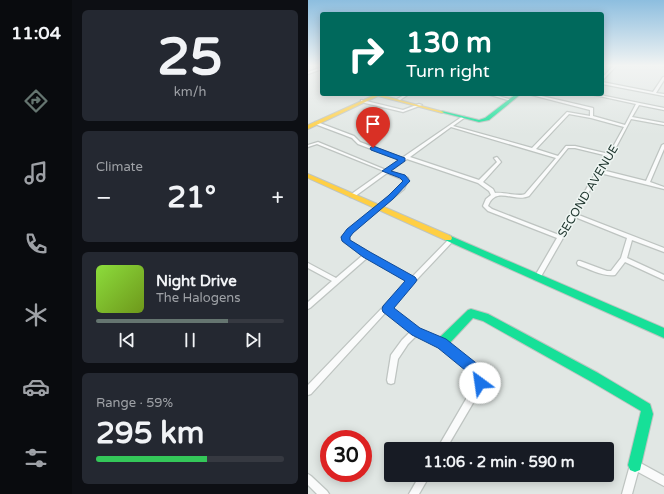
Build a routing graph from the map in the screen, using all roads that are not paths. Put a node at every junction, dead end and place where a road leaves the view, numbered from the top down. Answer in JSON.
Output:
{"nodes":[{"id":1,"x":631,"y":88,"type":"edge"},
{"id":2,"x":658,"y":88,"type":"edge"},
{"id":3,"x":654,"y":93,"type":"junction"},
{"id":4,"x":664,"y":95,"type":"edge"},
{"id":5,"x":375,"y":96,"type":"edge"},
{"id":6,"x":383,"y":96,"type":"edge"},
{"id":7,"x":404,"y":96,"type":"edge"},
{"id":8,"x":496,"y":96,"type":"edge"},
{"id":9,"x":516,"y":96,"type":"edge"},
{"id":10,"x":537,"y":96,"type":"edge"},
{"id":11,"x":600,"y":96,"type":"edge"},
{"id":12,"x":398,"y":99,"type":"junction"},
{"id":13,"x":511,"y":100,"type":"junction"},
{"id":14,"x":362,"y":101,"type":"junction"},
{"id":15,"x":638,"y":104,"type":"junction"},
{"id":16,"x":420,"y":105,"type":"junction"},
{"id":17,"x":664,"y":109,"type":"edge"},
{"id":18,"x":463,"y":117,"type":"junction"},
{"id":19,"x":591,"y":117,"type":"junction"},
{"id":20,"x":630,"y":118,"type":"junction"},
{"id":21,"x":664,"y":124,"type":"edge"},
{"id":22,"x":312,"y":125,"type":"edge"},
{"id":23,"x":451,"y":126,"type":"junction"},
{"id":24,"x":626,"y":126,"type":"junction"},
{"id":25,"x":664,"y":145,"type":"edge"},
{"id":26,"x":308,"y":146,"type":"edge"},
{"id":27,"x":533,"y":150,"type":"junction"},
{"id":28,"x":610,"y":155,"type":"junction"},
{"id":29,"x":558,"y":157,"type":"junction"},
{"id":30,"x":404,"y":158,"type":"junction"},
{"id":31,"x":496,"y":158,"type":"dead end"},
{"id":32,"x":386,"y":171,"type":"junction"},
{"id":33,"x":599,"y":171,"type":"junction"},
{"id":34,"x":308,"y":176,"type":"edge"},
{"id":35,"x":480,"y":182,"type":"junction"},
{"id":36,"x":647,"y":183,"type":"junction"},
{"id":37,"x":664,"y":188,"type":"edge"},
{"id":38,"x":493,"y":195,"type":"junction"},
{"id":39,"x":352,"y":196,"type":"junction"},
{"id":40,"x":380,"y":207,"type":"junction"},
{"id":41,"x":574,"y":215,"type":"junction"},
{"id":42,"x":560,"y":237,"type":"junction"},
{"id":43,"x":630,"y":238,"type":"junction"},
{"id":44,"x":452,"y":239,"type":"junction"},
{"id":45,"x":664,"y":250,"type":"edge"},
{"id":46,"x":367,"y":255,"type":"junction"},
{"id":47,"x":624,"y":259,"type":"junction"},
{"id":48,"x":580,"y":263,"type":"dead end"},
{"id":49,"x":308,"y":265,"type":"edge"},
{"id":50,"x":537,"y":278,"type":"junction"},
{"id":51,"x":664,"y":278,"type":"edge"},
{"id":52,"x":412,"y":280,"type":"junction"},
{"id":53,"x":336,"y":281,"type":"junction"},
{"id":54,"x":308,"y":306,"type":"edge"},
{"id":55,"x":387,"y":309,"type":"junction"},
{"id":56,"x":416,"y":332,"type":"junction"},
{"id":57,"x":664,"y":333,"type":"edge"},
{"id":58,"x":442,"y":344,"type":"junction"},
{"id":59,"x":392,"y":380,"type":"dead end"},
{"id":60,"x":308,"y":391,"type":"edge"},
{"id":61,"x":445,"y":442,"type":"edge"},
{"id":62,"x":635,"y":465,"type":"junction"},
{"id":63,"x":308,"y":479,"type":"edge"},
{"id":64,"x":664,"y":481,"type":"edge"},
{"id":65,"x":421,"y":482,"type":"edge"},
{"id":66,"x":324,"y":494,"type":"edge"},
{"id":67,"x":414,"y":494,"type":"edge"},
{"id":68,"x":627,"y":494,"type":"edge"}],
"edges":[{"from":1,"to":3,"type":"street"},
{"from":2,"to":3,"type":"street"},
{"from":3,"to":4,"type":"street"},
{"from":5,"to":14,"type":"street"},
{"from":6,"to":12,"type":"street"},
{"from":7,"to":12,"type":"street"},
{"from":8,"to":13,"type":"street"},
{"from":9,"to":13,"type":"street"},
{"from":10,"to":19,"type":"street"},
{"from":11,"to":15,"type":"street"},
{"from":12,"to":16,"type":"street"},
{"from":13,"to":18,"type":"street"},
{"from":14,"to":16,"type":"street"},
{"from":14,"to":22,"type":"street"},
{"from":15,"to":17,"type":"street"},
{"from":15,"to":20,"type":"street","name":"SECOND AVENUE"},
{"from":16,"to":18,"type":"street"},
{"from":18,"to":23,"type":"street"},
{"from":19,"to":24,"type":"street"},
{"from":19,"to":27,"type":"street"},
{"from":20,"to":21,"type":"street"},
{"from":20,"to":24,"type":"street","name":"SECOND AVENUE"},
{"from":22,"to":30,"type":"street"},
{"from":23,"to":27,"type":"street"},
{"from":23,"to":30,"type":"street"},
{"from":24,"to":28,"type":"street","name":"SECOND AVENUE"},
{"from":25,"to":36,"type":"street"},
{"from":26,"to":32,"type":"street"},
{"from":27,"to":29,"type":"street"},
{"from":28,"to":29,"type":"street"},
{"from":28,"to":33,"type":"street","name":"SECOND AVENUE"},
{"from":29,"to":38,"type":"street"},
{"from":30,"to":32,"type":"street"},
{"from":30,"to":35,"type":"street"},
{"from":31,"to":35,"type":"street"},
{"from":32,"to":39,"type":"street"},
{"from":32,"to":40,"type":"street"},
{"from":33,"to":36,"type":"street"},
{"from":33,"to":41,"type":"street","name":"SECOND AVENUE"},
{"from":34,"to":39,"type":"street"},
{"from":35,"to":38,"type":"street"},
{"from":36,"to":37,"type":"street"},
{"from":38,"to":42,"type":"street"},
{"from":39,"to":40,"type":"street"},
{"from":40,"to":44,"type":"street"},
{"from":40,"to":46,"type":"street"},
{"from":41,"to":42,"type":"street","name":"SECOND AVENUE"},
{"from":41,"to":43,"type":"street"},
{"from":42,"to":50,"type":"street","name":"SECOND AVENUE"},
{"from":43,"to":45,"type":"street"},
{"from":43,"to":47,"type":"street"},
{"from":44,"to":50,"type":"street"},
{"from":44,"to":52,"type":"street"},
{"from":46,"to":52,"type":"street"},
{"from":46,"to":53,"type":"street"},
{"from":47,"to":48,"type":"street"},
{"from":47,"to":51,"type":"street"},
{"from":49,"to":53,"type":"street"},
{"from":50,"to":57,"type":"street"},
{"from":52,"to":55,"type":"street"},
{"from":53,"to":54,"type":"street"},
{"from":55,"to":56,"type":"street"},
{"from":55,"to":60,"type":"street"},
{"from":56,"to":58,"type":"street"},
{"from":56,"to":59,"type":"street"},
{"from":58,"to":61,"type":"street"},
{"from":58,"to":62,"type":"street"},
{"from":62,"to":64,"type":"street"},
{"from":62,"to":68,"type":"street"},
{"from":63,"to":66,"type":"street"},
{"from":65,"to":67,"type":"street"}]}
